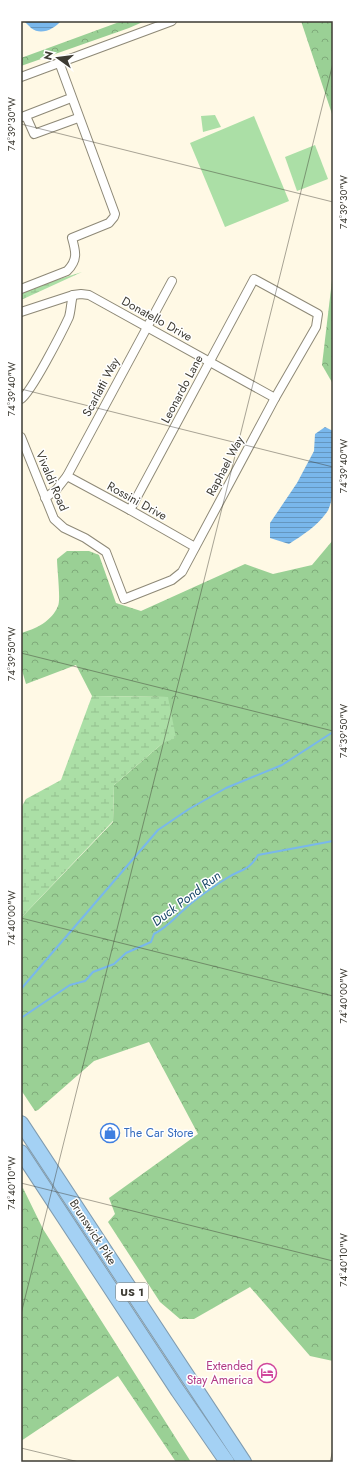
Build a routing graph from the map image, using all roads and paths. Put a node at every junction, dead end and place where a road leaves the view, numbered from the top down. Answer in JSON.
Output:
{"nodes":[{"id":1,"x":172,"y":21,"type":"edge"},
{"id":2,"x":59,"y":62,"type":"junction"},
{"id":3,"x":21,"y":77,"type":"edge"},
{"id":4,"x":71,"y":98,"type":"junction"},
{"id":5,"x":24,"y":117,"type":"edge"},
{"id":6,"x":78,"y":118,"type":"junction"},
{"id":7,"x":254,"y":279,"type":"joint"},
{"id":8,"x":172,"y":281,"type":"dead end"},
{"id":9,"x":21,"y":289,"type":"edge"},
{"id":10,"x":73,"y":295,"type":"junction"},
{"id":11,"x":21,"y":312,"type":"edge"},
{"id":12,"x":146,"y":327,"type":"junction"},
{"id":13,"x":210,"y":362,"type":"junction"},
{"id":14,"x":275,"y":398,"type":"junction"},
{"id":15,"x":21,"y":399,"type":"edge"},
{"id":16,"x":21,"y":437,"type":"edge"},
{"id":17,"x":67,"y":476,"type":"junction"},
{"id":18,"x":45,"y":498,"type":"junction"},
{"id":19,"x":130,"y":510,"type":"junction"},
{"id":20,"x":195,"y":547,"type":"junction"},
{"id":21,"x":124,"y":599,"type":"joint"},
{"id":22,"x":21,"y":1122,"type":"edge"},
{"id":23,"x":21,"y":1152,"type":"edge"},
{"id":24,"x":178,"y":1391,"type":"junction"},
{"id":25,"x":216,"y":1462,"type":"edge"},
{"id":26,"x":226,"y":1462,"type":"edge"},
{"id":27,"x":244,"y":1462,"type":"edge"}],
"edges":[{"from":1,"to":2,"type":"street"},
{"from":2,"to":3,"type":"street"},
{"from":2,"to":4,"type":"street"},
{"from":4,"to":5,"type":"street"},
{"from":4,"to":6,"type":"street"},
{"from":5,"to":6,"type":"street"},
{"from":6,"to":9,"type":"street"},
{"from":7,"to":13,"type":"street","name":"Leonardo Lane"},
{"from":7,"to":14,"type":"street","name":"Raphael Way"},
{"from":8,"to":12,"type":"street","name":"Scarlatti Way"},
{"from":10,"to":11,"type":"street","name":"Donatello Drive"},
{"from":10,"to":12,"type":"street","name":"Donatello Drive"},
{"from":10,"to":15,"type":"street"},
{"from":12,"to":13,"type":"street","name":"Donatello Drive"},
{"from":12,"to":17,"type":"street","name":"Scarlatti Way"},
{"from":13,"to":14,"type":"street","name":"Donatello Drive"},
{"from":13,"to":19,"type":"street","name":"Leonardo Lane"},
{"from":14,"to":20,"type":"street","name":"Raphael Way"},
{"from":16,"to":18,"type":"street","name":"Vivaldi Road"},
{"from":17,"to":18,"type":"street","name":"Scarlatti Way"},
{"from":17,"to":19,"type":"street","name":"Rossini Drive"},
{"from":18,"to":21,"type":"street","name":"Vivaldi Road"},
{"from":19,"to":20,"type":"street","name":"Rossini Drive"},
{"from":20,"to":21,"type":"street","name":"Raphael Way"},
{"from":22,"to":27,"type":"highway","name":"Brunswick Pike","number":"US 1"},
{"from":23,"to":24,"type":"highway","name":"Brunswick Pike","number":"US 1"},
{"from":24,"to":25,"type":"highway"},
{"from":24,"to":26,"type":"highway","name":"Brunswick Pike","number":"US 1"}]}
